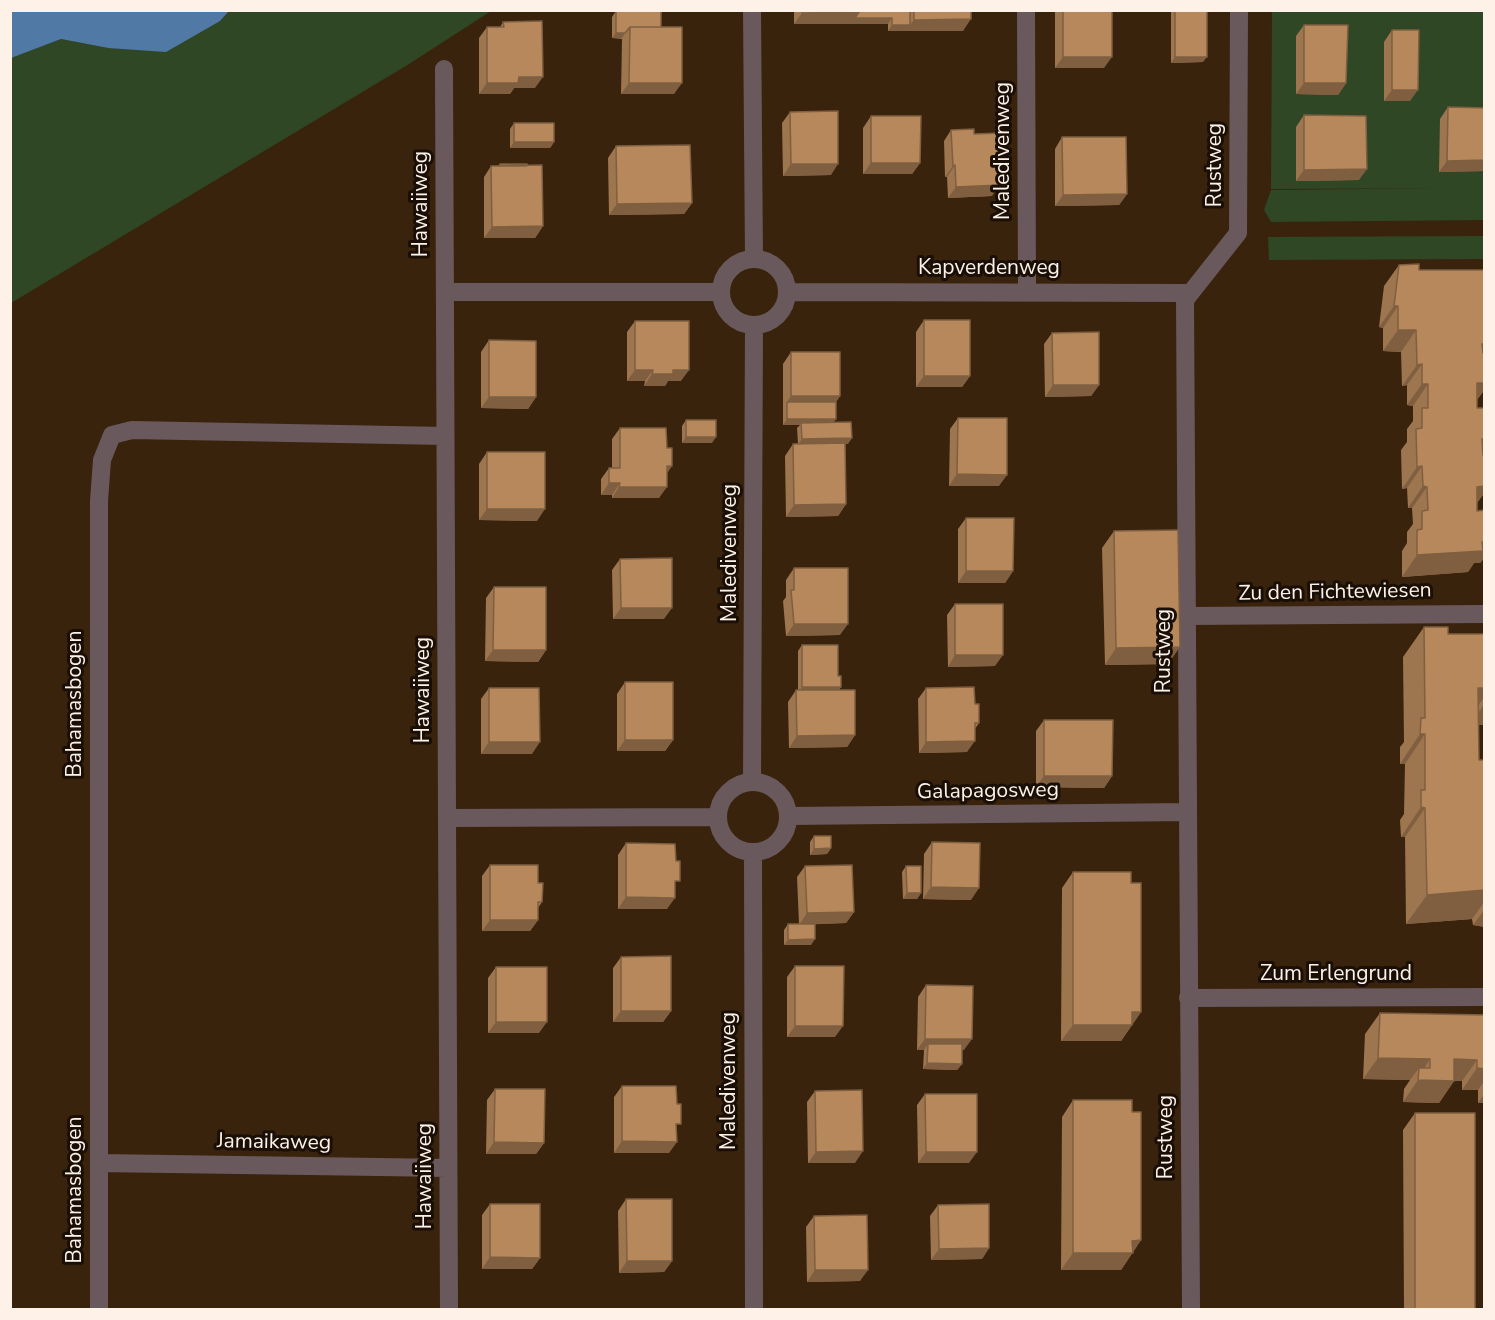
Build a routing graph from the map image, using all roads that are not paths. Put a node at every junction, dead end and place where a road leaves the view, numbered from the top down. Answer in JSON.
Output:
{"nodes":[{"id":1,"x":752,"y":10,"type":"edge"},
{"id":2,"x":1026,"y":10,"type":"edge"},
{"id":3,"x":1239,"y":10,"type":"edge"},
{"id":4,"x":444,"y":69,"type":"dead end"},
{"id":5,"x":754,"y":259,"type":"junction"},
{"id":6,"x":1027,"y":291,"type":"junction"},
{"id":7,"x":445,"y":292,"type":"junction"},
{"id":8,"x":721,"y":292,"type":"junction"},
{"id":9,"x":787,"y":292,"type":"junction"},
{"id":10,"x":1190,"y":293,"type":"junction"},
{"id":11,"x":754,"y":325,"type":"junction"},
{"id":12,"x":445,"y":436,"type":"junction"},
{"id":13,"x":1485,"y":614,"type":"edge"},
{"id":14,"x":1187,"y":616,"type":"junction"},
{"id":15,"x":752,"y":781,"type":"junction"},
{"id":16,"x":1188,"y":812,"type":"junction"},
{"id":17,"x":788,"y":816,"type":"junction"},
{"id":18,"x":718,"y":817,"type":"junction"},
{"id":19,"x":447,"y":818,"type":"junction"},
{"id":20,"x":753,"y":852,"type":"junction"},
{"id":21,"x":1485,"y":997,"type":"edge"},
{"id":22,"x":1188,"y":998,"type":"junction"},
{"id":23,"x":99,"y":1163,"type":"junction"},
{"id":24,"x":448,"y":1168,"type":"junction"},
{"id":25,"x":99,"y":1310,"type":"edge"},
{"id":26,"x":448,"y":1310,"type":"edge"},
{"id":27,"x":754,"y":1310,"type":"edge"},
{"id":28,"x":1191,"y":1310,"type":"edge"}],
"edges":[{"from":1,"to":5,"type":"street"},
{"from":2,"to":6,"type":"street","name":"Maledivenweg"},
{"from":3,"to":10,"type":"street","name":"Rustweg"},
{"from":4,"to":7,"type":"street","name":"Hawaiiweg"},
{"from":5,"to":8,"type":"street"},
{"from":5,"to":9,"type":"street"},
{"from":6,"to":9,"type":"street","name":"Kapverdenweg"},
{"from":6,"to":10,"type":"street","name":"Kapverdenweg"},
{"from":7,"to":8,"type":"street"},
{"from":7,"to":12,"type":"street","name":"Hawaiiweg"},
{"from":8,"to":11,"type":"street"},
{"from":9,"to":11,"type":"street"},
{"from":10,"to":14,"type":"street","name":"Rustweg"},
{"from":11,"to":15,"type":"street","name":"Maledivenweg"},
{"from":12,"to":19,"type":"street","name":"Hawaiiweg"},
{"from":12,"to":23,"type":"street","name":"Bahamasbogen"},
{"from":13,"to":14,"type":"street","name":"Zu den Fichtewiesen"},
{"from":14,"to":16,"type":"street","name":"Rustweg"},
{"from":15,"to":17,"type":"street"},
{"from":15,"to":18,"type":"street"},
{"from":16,"to":17,"type":"street","name":"Galapagosweg"},
{"from":16,"to":22,"type":"street","name":"Rustweg"},
{"from":17,"to":20,"type":"street"},
{"from":18,"to":19,"type":"street"},
{"from":18,"to":20,"type":"street"},
{"from":19,"to":24,"type":"street","name":"Hawaiiweg"},
{"from":20,"to":27,"type":"street","name":"Maledivenweg"},
{"from":21,"to":22,"type":"street","name":"Zum Erlengrund"},
{"from":22,"to":28,"type":"street","name":"Rustweg"},
{"from":23,"to":24,"type":"street","name":"Jamaikaweg"},
{"from":23,"to":25,"type":"street","name":"Bahamasbogen"},
{"from":24,"to":26,"type":"street","name":"Hawaiiweg"}]}
